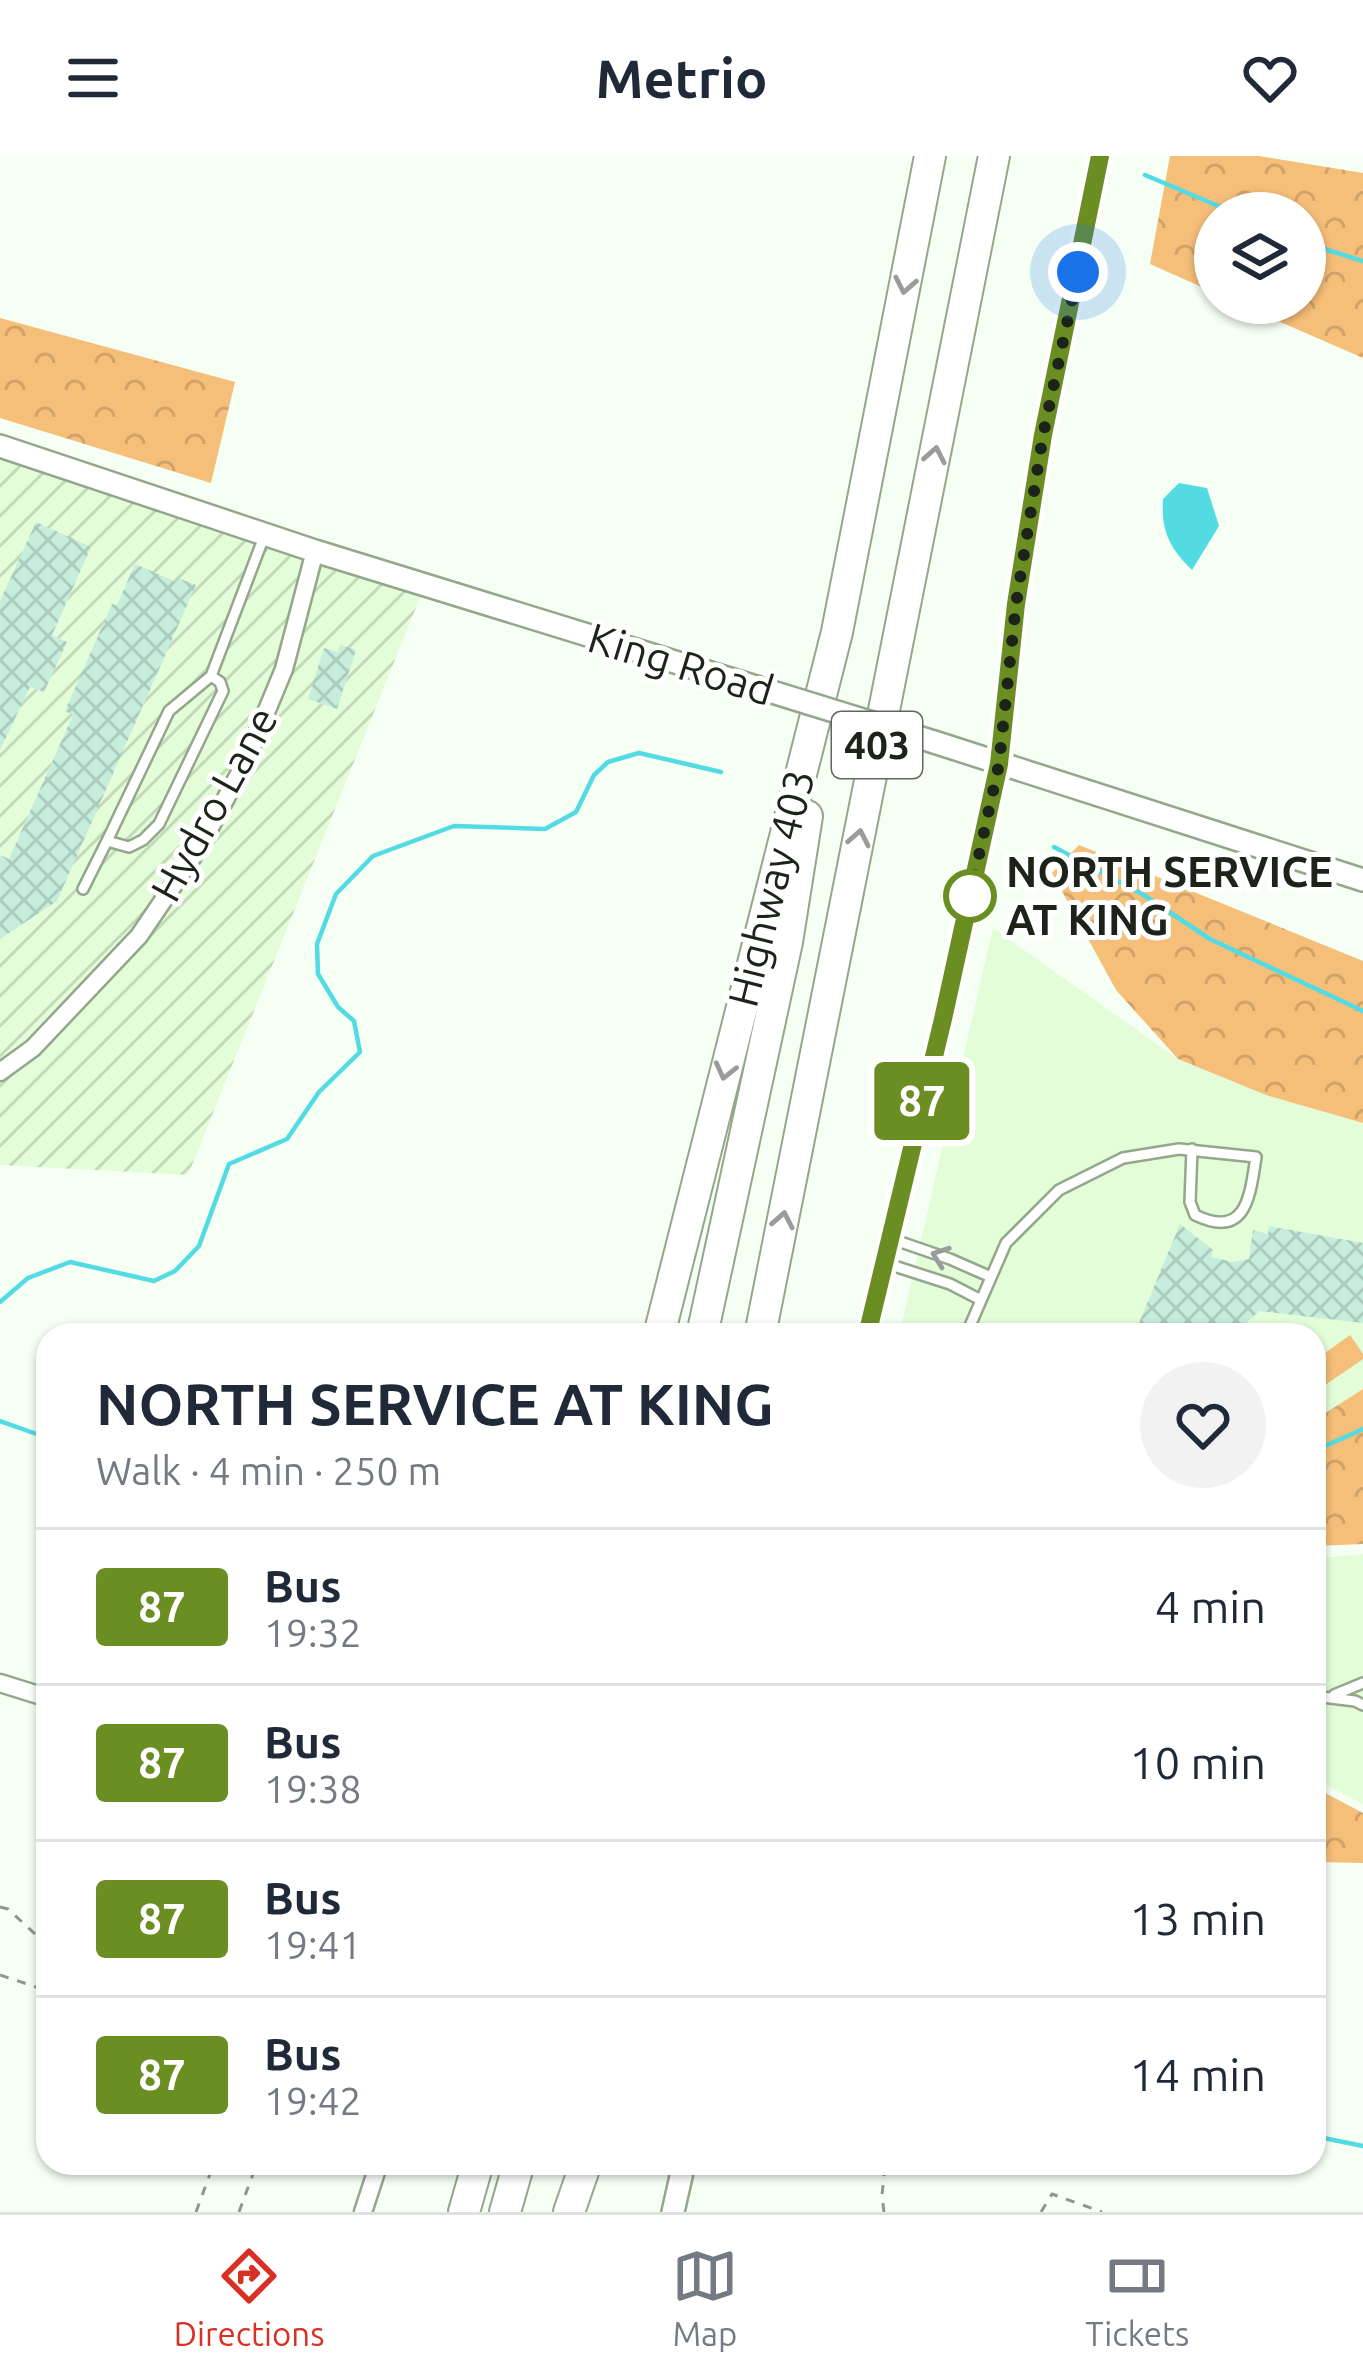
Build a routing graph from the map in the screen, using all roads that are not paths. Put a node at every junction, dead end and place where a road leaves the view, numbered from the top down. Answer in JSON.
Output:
{"nodes":[{"id":1,"x":930,"y":156,"type":"edge"},
{"id":2,"x":994,"y":156,"type":"edge"},
{"id":3,"x":1100,"y":156,"type":"edge"},
{"id":4,"x":0,"y":446,"type":"edge"},
{"id":5,"x":265,"y":534,"type":"junction"},
{"id":6,"x":316,"y":551,"type":"junction"},
{"id":7,"x":837,"y":632,"type":"junction"},
{"id":8,"x":211,"y":676,"type":"junction"},
{"id":9,"x":999,"y":764,"type":"junction"},
{"id":10,"x":107,"y":841,"type":"junction"},
{"id":11,"x":1363,"y":880,"type":"edge"},
{"id":12,"x":83,"y":889,"type":"dead end"},
{"id":13,"x":0,"y":1072,"type":"edge"},
{"id":14,"x":1192,"y":1149,"type":"junction"},
{"id":15,"x":889,"y":1238,"type":"junction"},
{"id":16,"x":883,"y":1262,"type":"junction"},
{"id":17,"x":991,"y":1277,"type":"junction"},
{"id":18,"x":981,"y":1300,"type":"junction"},
{"id":19,"x":662,"y":1323,"type":"edge"},
{"id":20,"x":705,"y":1323,"type":"edge"},
{"id":21,"x":762,"y":1323,"type":"edge"},
{"id":22,"x":870,"y":1323,"type":"edge"},
{"id":23,"x":971,"y":1323,"type":"edge"},
{"id":24,"x":0,"y":1683,"type":"edge"},
{"id":25,"x":1363,"y":1683,"type":"edge"},
{"id":26,"x":36,"y":1694,"type":"edge"},
{"id":27,"x":1326,"y":1697,"type":"edge"},
{"id":28,"x":1329,"y":1697,"type":"junction"},
{"id":29,"x":1363,"y":1705,"type":"edge"},
{"id":30,"x":375,"y":2175,"type":"edge"},
{"id":31,"x":475,"y":2175,"type":"edge"},
{"id":32,"x":515,"y":2175,"type":"edge"},
{"id":33,"x":582,"y":2175,"type":"edge"},
{"id":34,"x":600,"y":2175,"type":"edge"},
{"id":35,"x":681,"y":2175,"type":"edge"},
{"id":36,"x":362,"y":2212,"type":"edge"},
{"id":37,"x":464,"y":2212,"type":"edge"},
{"id":38,"x":505,"y":2212,"type":"edge"},
{"id":39,"x":569,"y":2212,"type":"edge"},
{"id":40,"x":590,"y":2212,"type":"edge"},
{"id":41,"x":673,"y":2212,"type":"edge"}],
"edges":[{"from":1,"to":7,"type":"highway","name":"Highway 403","number":"403","one_way":true},
{"from":21,"to":2,"type":"highway","name":"Highway 403","number":"403","one_way":true},
{"from":3,"to":9,"type":"street"},
{"from":4,"to":5,"type":"street","name":"King Road"},
{"from":5,"to":6,"type":"street","name":"King Road"},
{"from":5,"to":8,"type":"lane"},
{"from":6,"to":9,"type":"street","name":"King Road","bridge":true},
{"from":6,"to":13,"type":"street","name":"Hydro Lane"},
{"from":7,"to":19,"type":"highway","name":"Highway 403","number":"403","one_way":true},
{"from":7,"to":20,"type":"highway"},
{"from":8,"to":10,"type":"lane"},
{"from":8,"to":10,"type":"lane"},
{"from":9,"to":11,"type":"street","name":"King Road"},
{"from":9,"to":15,"type":"street"},
{"from":10,"to":12,"type":"lane"},
{"from":14,"to":14,"type":"lane"},
{"from":14,"to":17,"type":"lane"},
{"from":15,"to":16,"type":"street"},
{"from":17,"to":15,"type":"lane","one_way":true},
{"from":16,"to":18,"type":"lane"},
{"from":16,"to":22,"type":"street"},
{"from":17,"to":18,"type":"lane"},
{"from":18,"to":23,"type":"lane"},
{"from":24,"to":26,"type":"street"},
{"from":25,"to":28,"type":"lane"},
{"from":27,"to":28,"type":"lane"},
{"from":28,"to":29,"type":"lane"},
{"from":30,"to":36,"type":"street"},
{"from":31,"to":37,"type":"highway"},
{"from":32,"to":38,"type":"highway"},
{"from":33,"to":39,"type":"highway"},
{"from":34,"to":40,"type":"highway"},
{"from":35,"to":41,"type":"street"}]}
